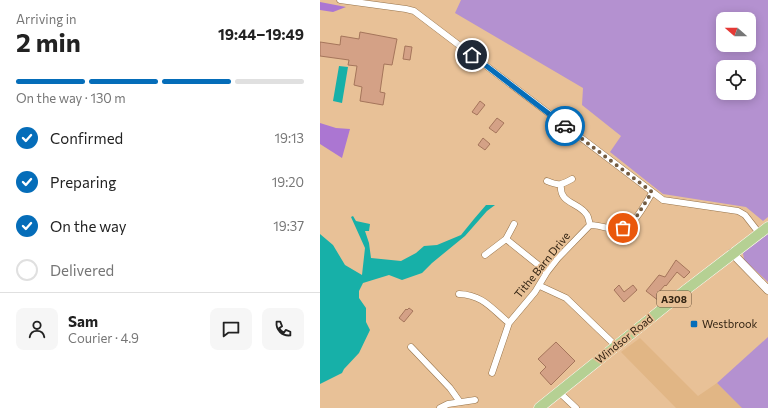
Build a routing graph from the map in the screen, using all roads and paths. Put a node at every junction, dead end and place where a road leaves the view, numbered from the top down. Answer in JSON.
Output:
{"nodes":[{"id":1,"x":340,"y":0,"type":"edge"},
{"id":2,"x":572,"y":179,"type":"dead end"},
{"id":3,"x":547,"y":181,"type":"dead end"},
{"id":4,"x":561,"y":185,"type":"junction"},
{"id":5,"x":652,"y":192,"type":"junction"},
{"id":6,"x":514,"y":224,"type":"dead end"},
{"id":7,"x":590,"y":225,"type":"junction"},
{"id":8,"x":768,"y":227,"type":"edge"},
{"id":9,"x":759,"y":233,"type":"junction"},
{"id":10,"x":506,"y":239,"type":"junction"},
{"id":11,"x":732,"y":254,"type":"junction"},
{"id":12,"x":485,"y":255,"type":"dead end"},
{"id":13,"x":547,"y":272,"type":"junction"},
{"id":14,"x":540,"y":286,"type":"junction"},
{"id":15,"x":768,"y":290,"type":"edge"},
{"id":16,"x":458,"y":294,"type":"dead end"},
{"id":17,"x":509,"y":323,"type":"junction"},
{"id":18,"x":616,"y":346,"type":"junction"},
{"id":19,"x":411,"y":347,"type":"dead end"},
{"id":20,"x":492,"y":373,"type":"dead end"},
{"id":21,"x":559,"y":392,"type":"junction"},
{"id":22,"x":475,"y":400,"type":"dead end"},
{"id":23,"x":460,"y":402,"type":"junction"},
{"id":24,"x":440,"y":408,"type":"edge"},
{"id":25,"x":539,"y":408,"type":"edge"},
{"id":26,"x":576,"y":408,"type":"edge"}],
"edges":[{"from":1,"to":5,"type":"street"},
{"from":2,"to":4,"type":"street"},
{"from":3,"to":4,"type":"street"},
{"from":4,"to":7,"type":"street"},
{"from":5,"to":7,"type":"street"},
{"from":5,"to":9,"type":"street"},
{"from":6,"to":10,"type":"street"},
{"from":7,"to":13,"type":"street","name":"Tithe Barn Drive"},
{"from":8,"to":9,"type":"main road","name":"Windsor Road","number":"A308"},
{"from":9,"to":11,"type":"main road","name":"Windsor Road","number":"A308"},
{"from":10,"to":12,"type":"street"},
{"from":10,"to":13,"type":"street"},
{"from":11,"to":15,"type":"street"},
{"from":11,"to":18,"type":"main road","name":"Windsor Road","number":"A308"},
{"from":13,"to":14,"type":"street","name":"Tithe Barn Drive"},
{"from":14,"to":17,"type":"street","name":"Tithe Barn Drive"},
{"from":14,"to":18,"type":"street"},
{"from":16,"to":17,"type":"street"},
{"from":17,"to":20,"type":"street","name":"Tithe Barn Drive"},
{"from":18,"to":21,"type":"main road","name":"Windsor Road","number":"A308"},
{"from":19,"to":23,"type":"street"},
{"from":21,"to":25,"type":"main road","name":"Windsor Road","number":"A308"},
{"from":21,"to":26,"type":"street"},
{"from":22,"to":23,"type":"street"},
{"from":23,"to":24,"type":"street"}]}
